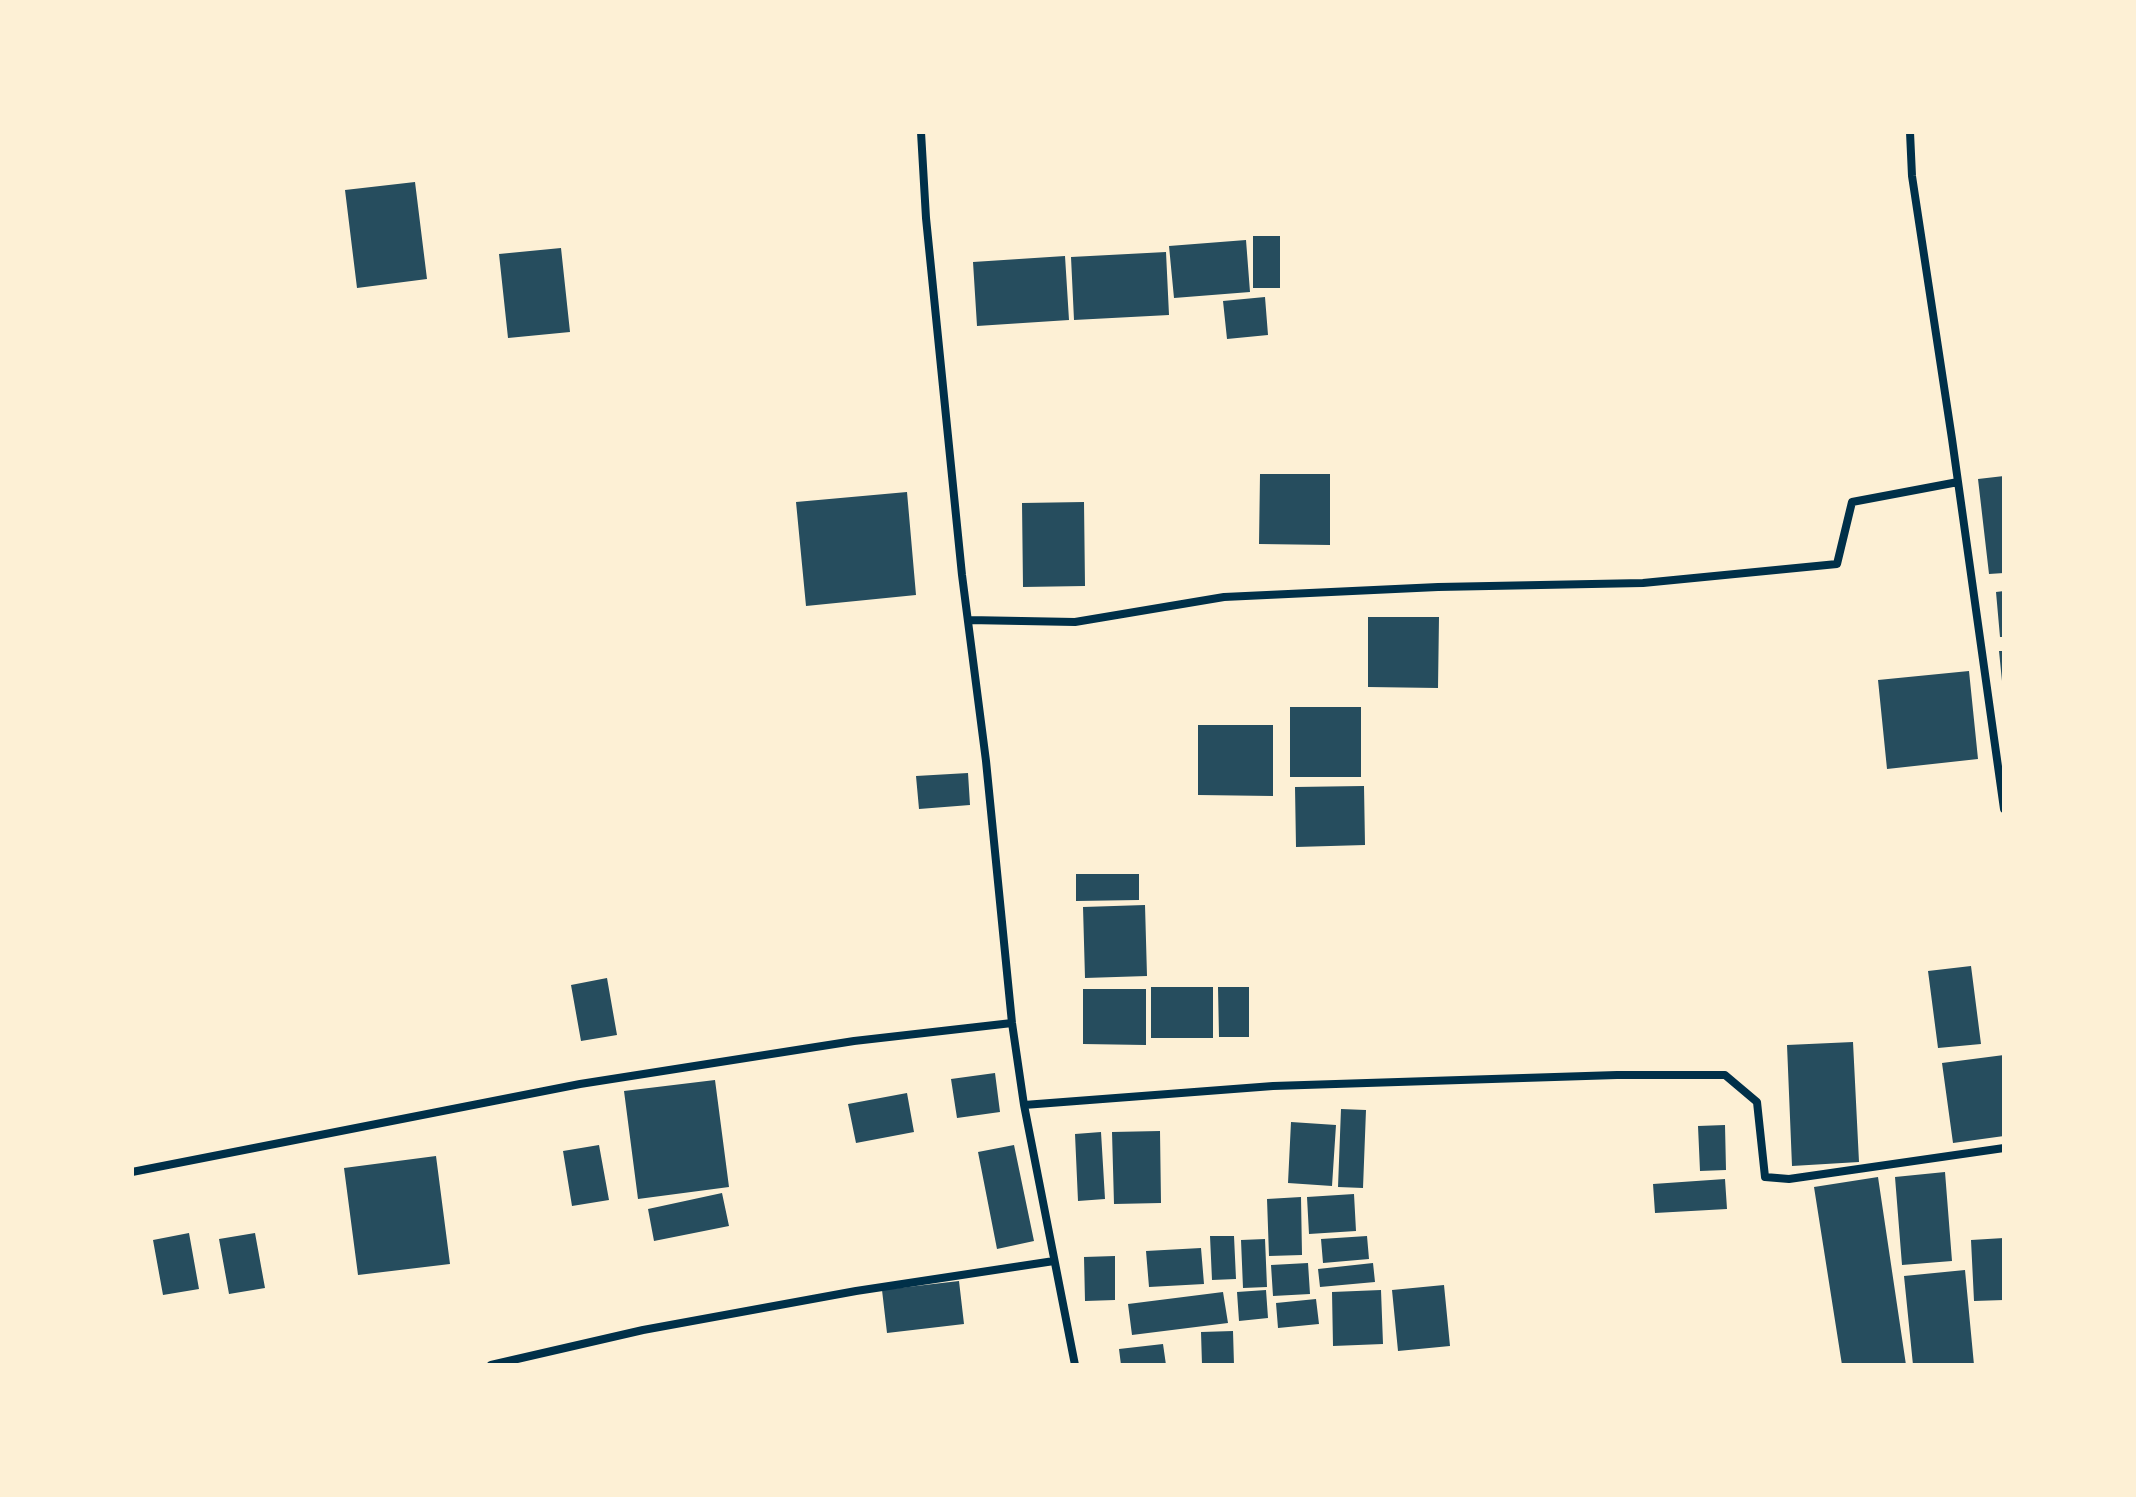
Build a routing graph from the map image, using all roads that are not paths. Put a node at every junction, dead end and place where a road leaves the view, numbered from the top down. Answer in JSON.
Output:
{"nodes":[{"id":1,"x":921,"y":132,"type":"edge"},
{"id":2,"x":1910,"y":132,"type":"edge"},
{"id":3,"x":1958,"y":482,"type":"junction"},
{"id":4,"x":968,"y":620,"type":"junction"},
{"id":5,"x":2004,"y":809,"type":"edge"},
{"id":6,"x":1012,"y":1023,"type":"junction"},
{"id":7,"x":1024,"y":1105,"type":"junction"},
{"id":8,"x":2004,"y":1148,"type":"edge"},
{"id":9,"x":132,"y":1172,"type":"edge"},
{"id":10,"x":1054,"y":1261,"type":"junction"},
{"id":11,"x":491,"y":1365,"type":"edge"},
{"id":12,"x":1075,"y":1365,"type":"edge"}],
"edges":[{"from":1,"to":4,"type":"street"},
{"from":2,"to":3,"type":"street"},
{"from":3,"to":4,"type":"street"},
{"from":3,"to":5,"type":"street"},
{"from":4,"to":6,"type":"street"},
{"from":6,"to":7,"type":"street"},
{"from":6,"to":9,"type":"street"},
{"from":7,"to":8,"type":"street"},
{"from":7,"to":10,"type":"street"},
{"from":10,"to":11,"type":"street"},
{"from":10,"to":12,"type":"street"}]}
